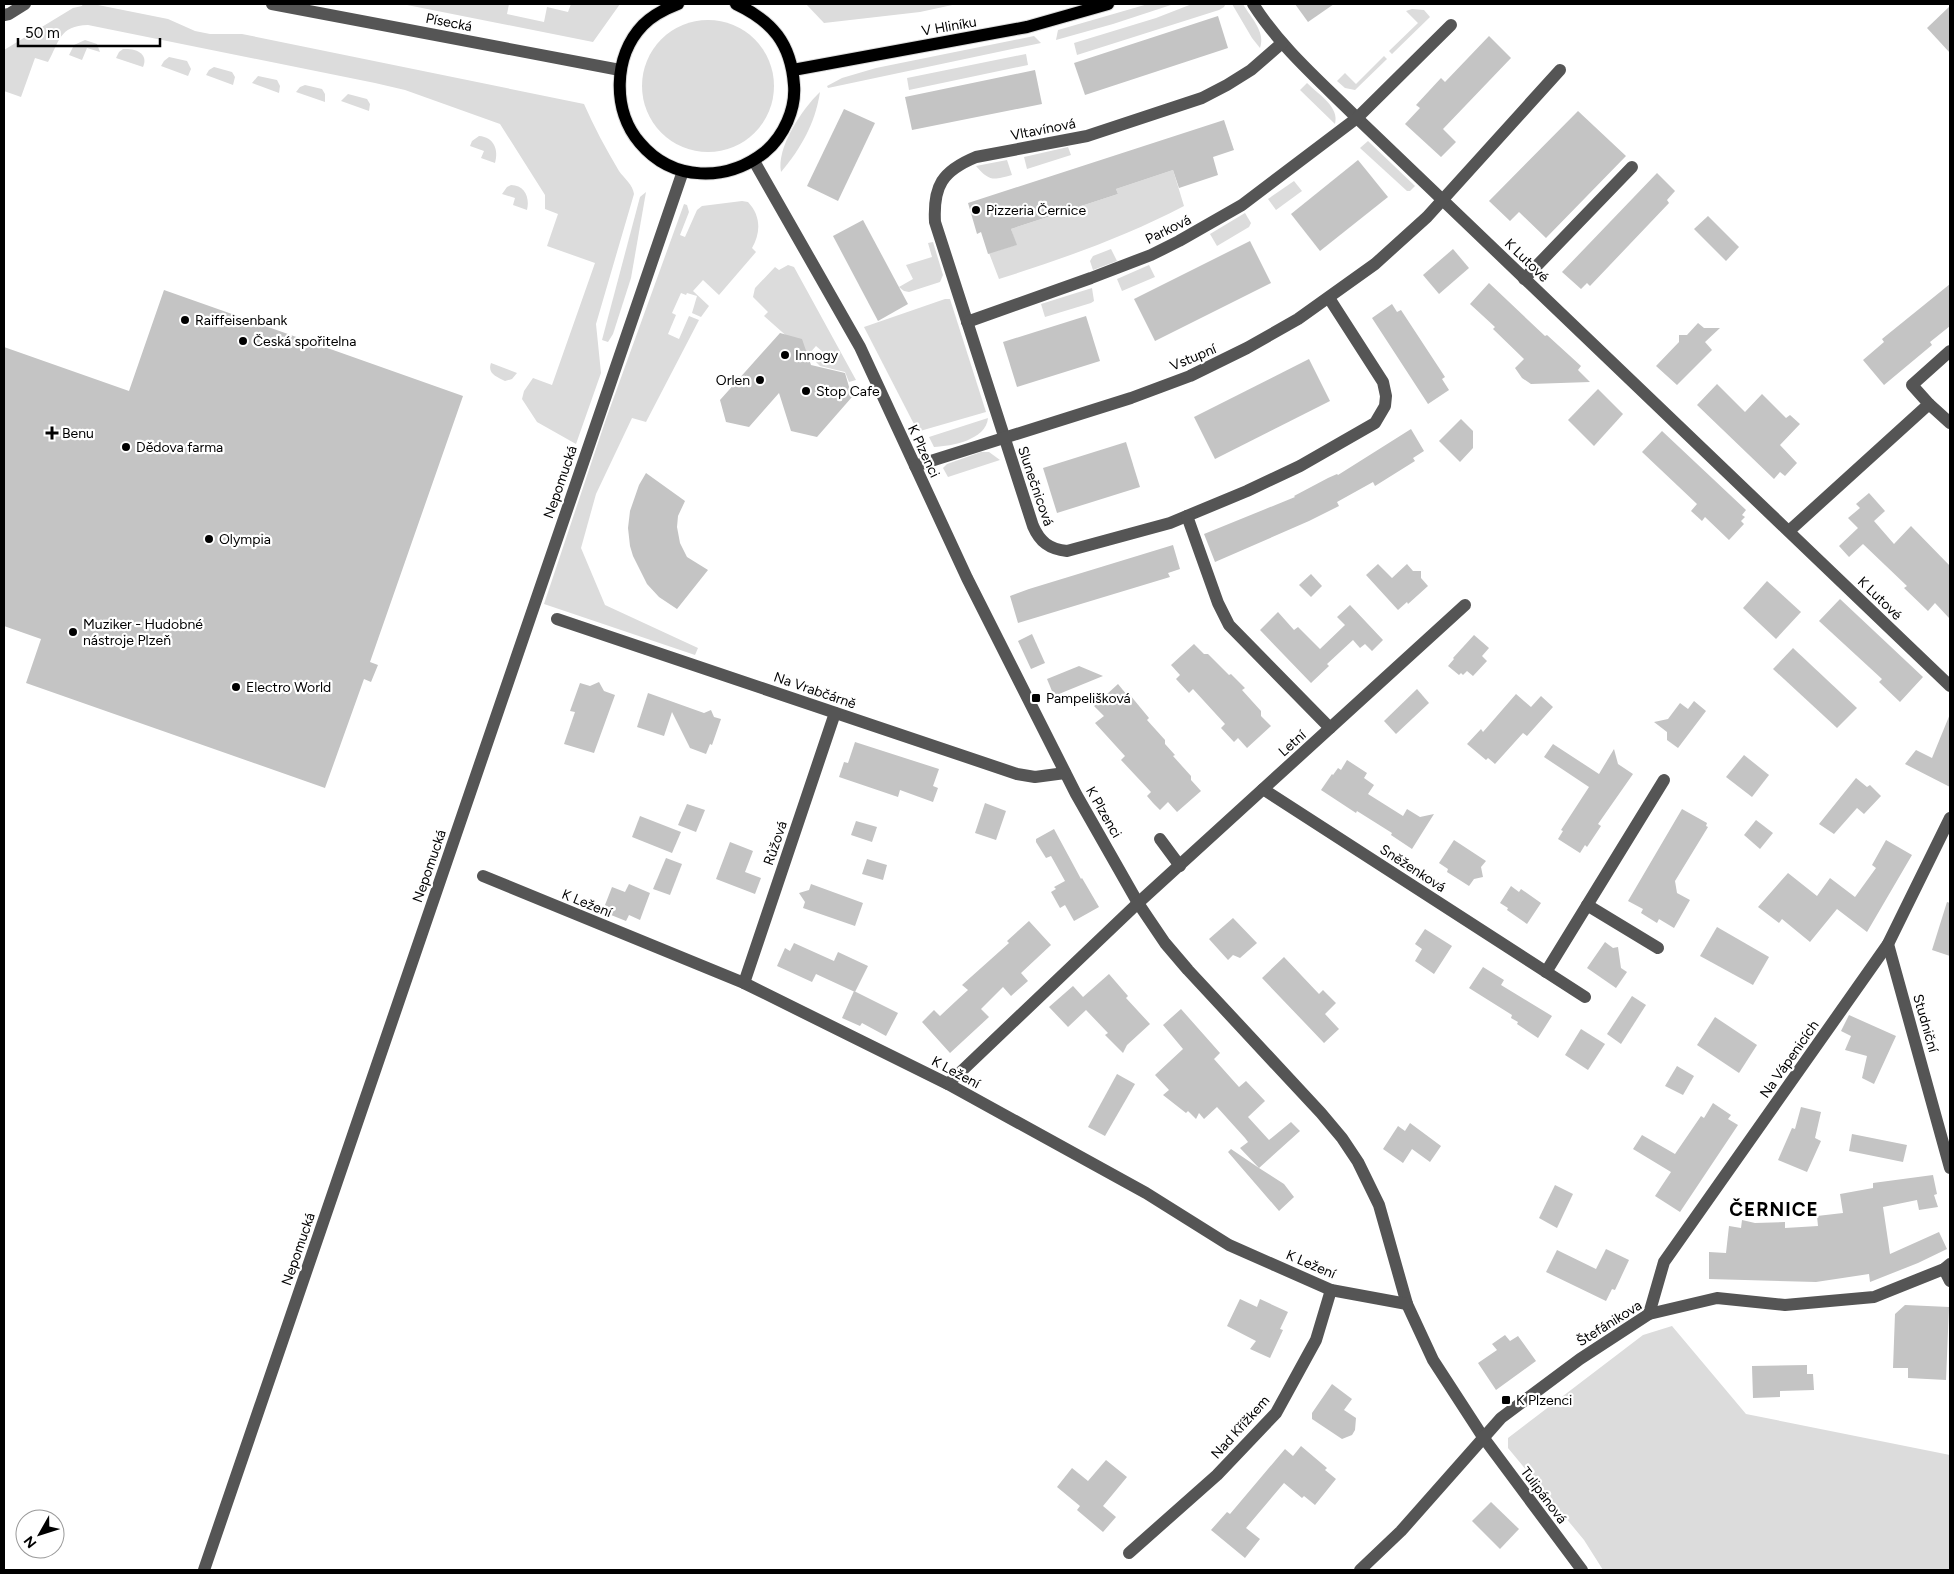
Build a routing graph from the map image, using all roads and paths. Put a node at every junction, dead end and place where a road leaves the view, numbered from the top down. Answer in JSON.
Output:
{"nodes":[{"id":1,"x":25,"y":4,"type":"edge"},
{"id":2,"x":272,"y":4,"type":"edge"},
{"id":3,"x":678,"y":4,"type":"edge"},
{"id":4,"x":736,"y":4,"type":"edge"},
{"id":5,"x":1108,"y":4,"type":"edge"},
{"id":6,"x":1253,"y":4,"type":"edge"},
{"id":7,"x":660,"y":7,"type":"edge"},
{"id":8,"x":4,"y":15,"type":"edge"},
{"id":9,"x":1451,"y":25,"type":"dead end"},
{"id":10,"x":1282,"y":43,"type":"junction"},
{"id":11,"x":620,"y":70,"type":"junction"},
{"id":12,"x":793,"y":70,"type":"junction"},
{"id":13,"x":1560,"y":70,"type":"dead end"},
{"id":14,"x":1357,"y":118,"type":"junction"},
{"id":15,"x":754,"y":161,"type":"junction"},
{"id":16,"x":1632,"y":167,"type":"dead end"},
{"id":17,"x":683,"y":171,"type":"junction"},
{"id":18,"x":1443,"y":200,"type":"junction"},
{"id":19,"x":1524,"y":279,"type":"junction"},
{"id":20,"x":1329,"y":298,"type":"junction"},
{"id":21,"x":967,"y":322,"type":"junction"},
{"id":22,"x":1950,"y":351,"type":"edge"},
{"id":23,"x":1929,"y":404,"type":"junction"},
{"id":24,"x":1950,"y":423,"type":"edge"},
{"id":25,"x":1004,"y":438,"type":"junction"},
{"id":26,"x":915,"y":466,"type":"junction"},
{"id":27,"x":1187,"y":516,"type":"junction"},
{"id":28,"x":1789,"y":531,"type":"junction"},
{"id":29,"x":1465,"y":605,"type":"dead end"},
{"id":30,"x":557,"y":619,"type":"dead end"},
{"id":31,"x":1950,"y":686,"type":"edge"},
{"id":32,"x":835,"y":713,"type":"junction"},
{"id":33,"x":1330,"y":728,"type":"junction"},
{"id":34,"x":1065,"y":773,"type":"junction"},
{"id":35,"x":1664,"y":780,"type":"dead end"},
{"id":36,"x":1264,"y":789,"type":"junction"},
{"id":37,"x":1950,"y":818,"type":"edge"},
{"id":38,"x":1160,"y":839,"type":"dead end"},
{"id":39,"x":1180,"y":866,"type":"junction"},
{"id":40,"x":482,"y":876,"type":"dead end"},
{"id":41,"x":1138,"y":903,"type":"junction"},
{"id":42,"x":1587,"y":905,"type":"junction"},
{"id":43,"x":1888,"y":944,"type":"junction"},
{"id":44,"x":1658,"y":948,"type":"dead end"},
{"id":45,"x":1546,"y":972,"type":"junction"},
{"id":46,"x":744,"y":984,"type":"junction"},
{"id":47,"x":1585,"y":997,"type":"dead end"},
{"id":48,"x":948,"y":1084,"type":"junction"},
{"id":49,"x":1950,"y":1168,"type":"edge"},
{"id":50,"x":1947,"y":1266,"type":"edge"},
{"id":51,"x":1950,"y":1281,"type":"edge"},
{"id":52,"x":1330,"y":1290,"type":"junction"},
{"id":53,"x":1407,"y":1304,"type":"junction"},
{"id":54,"x":1650,"y":1314,"type":"junction"},
{"id":55,"x":1483,"y":1437,"type":"junction"},
{"id":56,"x":1129,"y":1553,"type":"dead end"},
{"id":57,"x":204,"y":1570,"type":"edge"},
{"id":58,"x":1360,"y":1570,"type":"edge"},
{"id":59,"x":1582,"y":1570,"type":"edge"}],
"edges":[{"from":1,"to":8,"type":"street"},
{"from":2,"to":11,"type":"street","name":"Písecká"},
{"from":3,"to":7,"type":"main road"},
{"from":4,"to":12,"type":"main road"},
{"from":5,"to":12,"type":"main road","name":"V Hliníku"},
{"from":6,"to":10,"type":"street","name":"K Lutové"},
{"from":7,"to":11,"type":"main road"},
{"from":9,"to":14,"type":"street","name":"Parková"},
{"from":10,"to":14,"type":"street","name":"K Lutové"},
{"from":10,"to":21,"type":"street","name":"Vltavínová"},
{"from":11,"to":17,"type":"main road"},
{"from":12,"to":15,"type":"main road"},
{"from":13,"to":18,"type":"street","name":"Vstupní"},
{"from":14,"to":18,"type":"street","name":"K Lutové"},
{"from":14,"to":21,"type":"street","name":"Parková"},
{"from":15,"to":17,"type":"main road"},
{"from":15,"to":26,"type":"street","name":"K Plzenci"},
{"from":16,"to":19,"type":"street"},
{"from":17,"to":57,"type":"street","name":"Nepomucká"},
{"from":18,"to":19,"type":"street","name":"K Lutové"},
{"from":18,"to":20,"type":"street","name":"Vstupní"},
{"from":19,"to":28,"type":"street","name":"K Lutové"},
{"from":20,"to":25,"type":"street","name":"Vstupní"},
{"from":20,"to":27,"type":"street","name":"Slunečnicová"},
{"from":21,"to":25,"type":"street","name":"Slunečnicová"},
{"from":22,"to":23,"type":"street"},
{"from":23,"to":24,"type":"street"},
{"from":23,"to":28,"type":"street"},
{"from":25,"to":26,"type":"street","name":"Vstupní"},
{"from":25,"to":27,"type":"street","name":"Slunečnicová"},
{"from":26,"to":34,"type":"street","name":"K Plzenci"},
{"from":27,"to":33,"type":"street"},
{"from":28,"to":31,"type":"street","name":"K Lutové"},
{"from":29,"to":33,"type":"street","name":"Letní"},
{"from":30,"to":32,"type":"street","name":"Na Vrabčárně"},
{"from":32,"to":34,"type":"street","name":"Na Vrabčárně"},
{"from":32,"to":46,"type":"street","name":"Růžová"},
{"from":33,"to":36,"type":"street","name":"Letní"},
{"from":34,"to":41,"type":"street","name":"K Plzenci"},
{"from":35,"to":42,"type":"street"},
{"from":36,"to":39,"type":"street","name":"Letní"},
{"from":36,"to":45,"type":"street","name":"Sněženková"},
{"from":37,"to":43,"type":"street","name":"Na Vápenicích"},
{"from":38,"to":39,"type":"street"},
{"from":39,"to":41,"type":"street","name":"Letní"},
{"from":40,"to":46,"type":"street","name":"K Ležení"},
{"from":41,"to":48,"type":"street"},
{"from":41,"to":53,"type":"street","name":"K Plzenci"},
{"from":42,"to":44,"type":"street"},
{"from":42,"to":45,"type":"street"},
{"from":43,"to":49,"type":"street","name":"Studniční"},
{"from":43,"to":54,"type":"street","name":"Na Vápenicích"},
{"from":45,"to":47,"type":"street","name":"Sněženková"},
{"from":46,"to":48,"type":"street","name":"K Ležení"},
{"from":48,"to":52,"type":"street","name":"K Ležení"},
{"from":50,"to":51,"type":"street"},
{"from":50,"to":54,"type":"street","name":"Štefánikova"},
{"from":52,"to":53,"type":"street","name":"K Ležení"},
{"from":52,"to":56,"type":"street","name":"Nad Křížkem"},
{"from":53,"to":55,"type":"street","name":"K Plzenci"},
{"from":54,"to":55,"type":"street","name":"Štefánikova"},
{"from":55,"to":58,"type":"street","name":"Štefánikova"},
{"from":55,"to":59,"type":"street","name":"Tulipánová"}]}
